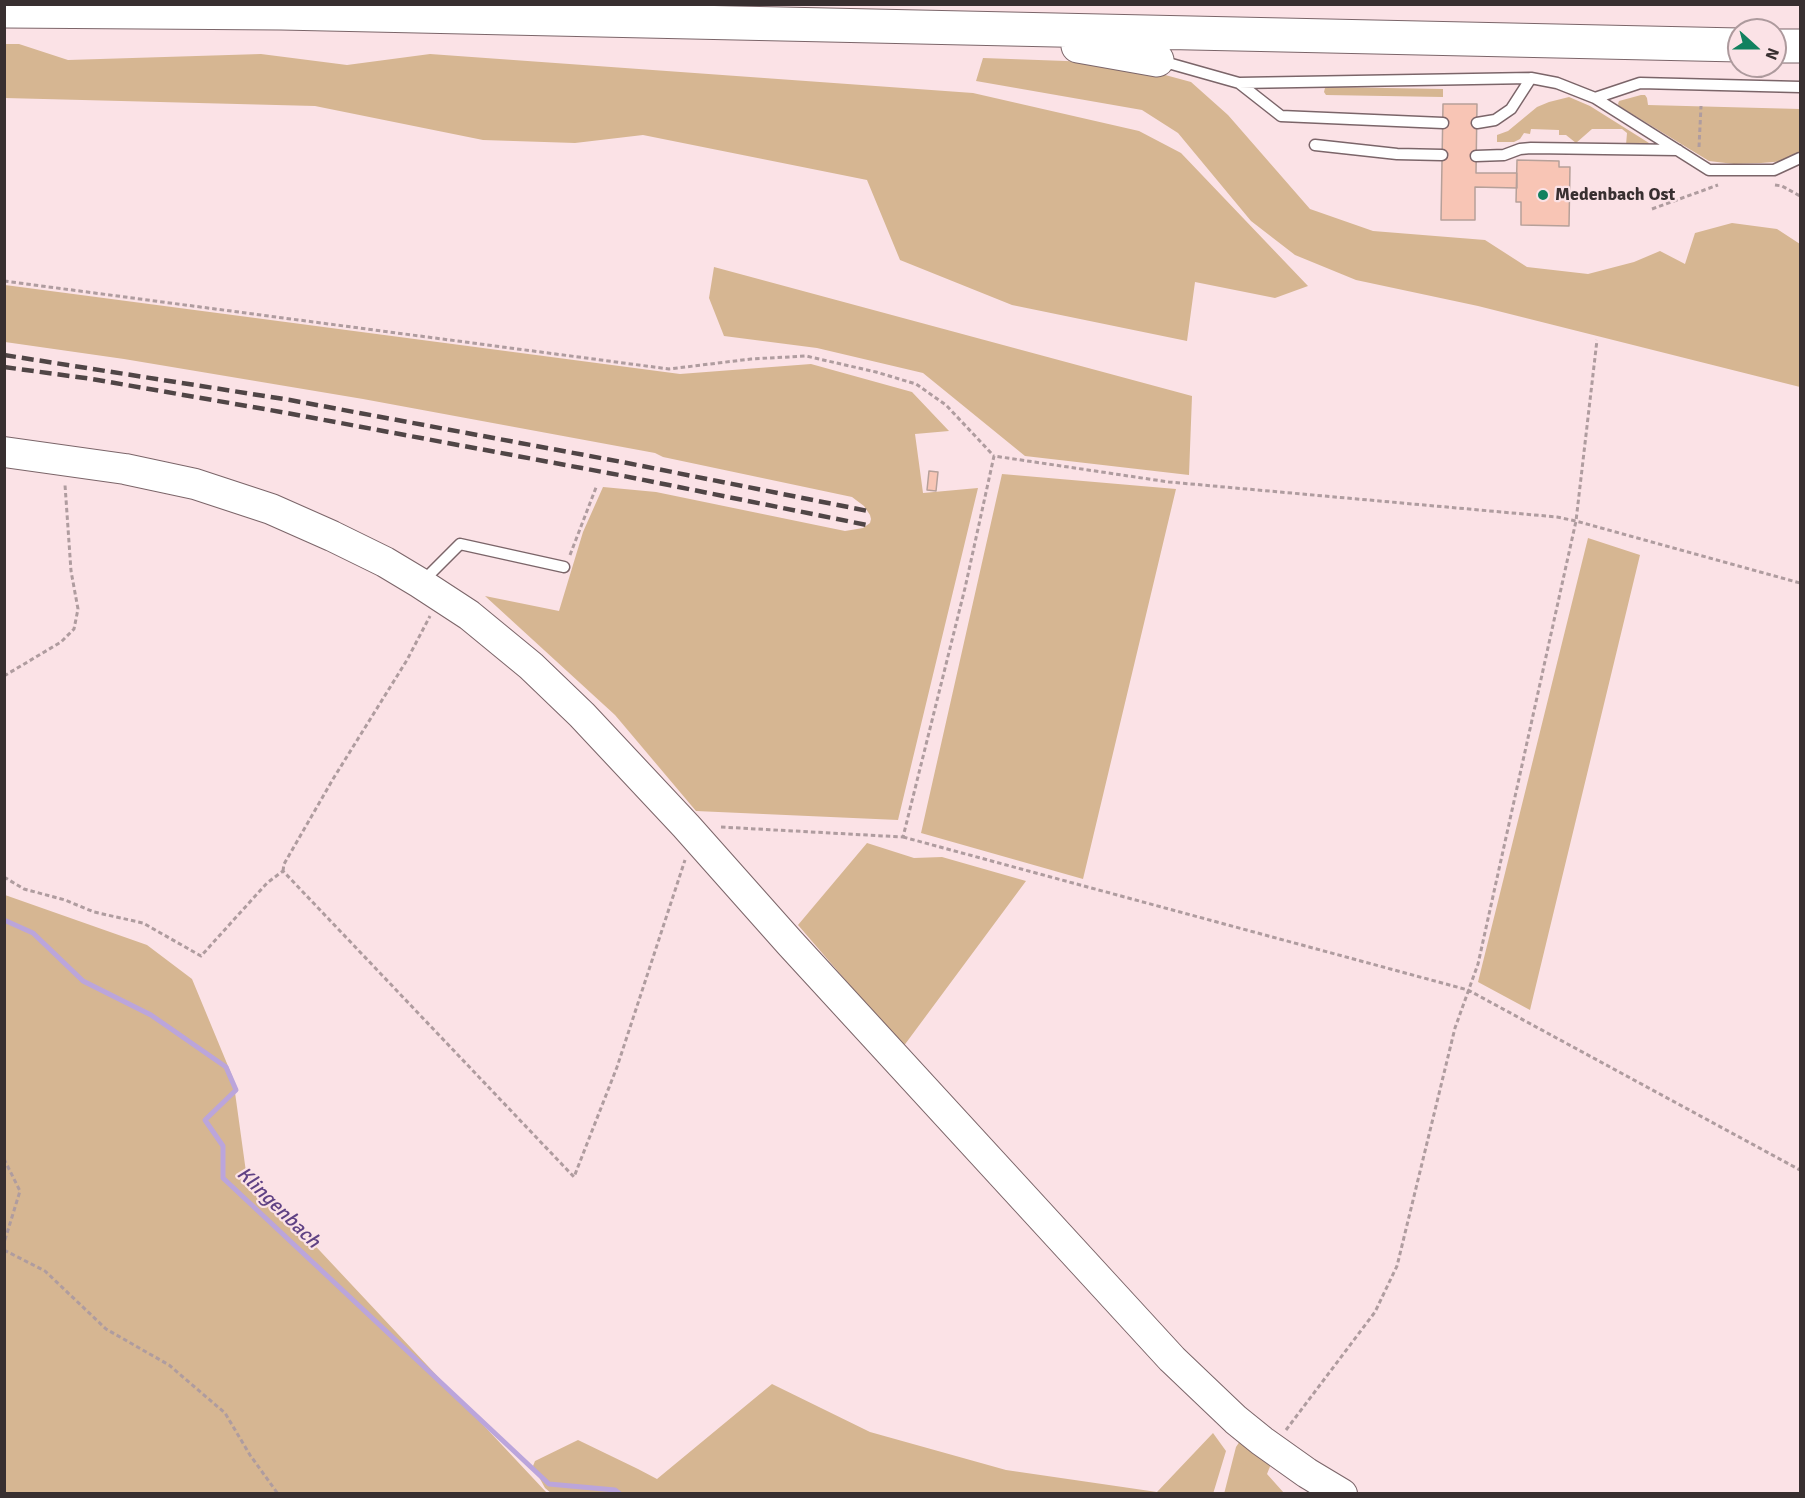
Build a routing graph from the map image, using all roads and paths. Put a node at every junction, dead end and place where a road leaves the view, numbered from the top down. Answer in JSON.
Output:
{"nodes":[{"id":1,"x":4,"y":10,"type":"edge"},
{"id":2,"x":976,"y":28,"type":"junction"},
{"id":3,"x":1727,"y":45,"type":"edge"},
{"id":4,"x":1157,"y":60,"type":"joint"},
{"id":5,"x":1531,"y":78,"type":"junction"},
{"id":6,"x":1239,"y":83,"type":"junction"},
{"id":7,"x":1800,"y":87,"type":"edge"},
{"id":8,"x":1595,"y":98,"type":"junction"},
{"id":9,"x":1701,"y":106,"type":"dead end"},
{"id":10,"x":1443,"y":123,"type":"dead end"},
{"id":11,"x":1477,"y":123,"type":"dead end"},
{"id":12,"x":1315,"y":145,"type":"dead end"},
{"id":13,"x":1678,"y":150,"type":"junction"},
{"id":14,"x":1442,"y":155,"type":"dead end"},
{"id":15,"x":1476,"y":156,"type":"dead end"},
{"id":16,"x":1800,"y":158,"type":"edge"},
{"id":17,"x":1698,"y":163,"type":"junction"},
{"id":18,"x":1720,"y":184,"type":"dead end"},
{"id":19,"x":1771,"y":184,"type":"dead end"},
{"id":20,"x":1800,"y":196,"type":"edge"},
{"id":21,"x":1652,"y":209,"type":"dead end"},
{"id":22,"x":4,"y":281,"type":"edge"},
{"id":23,"x":1597,"y":340,"type":"dead end"},
{"id":24,"x":4,"y":452,"type":"edge"},
{"id":25,"x":994,"y":456,"type":"junction"},
{"id":26,"x":64,"y":460,"type":"junction"},
{"id":27,"x":597,"y":485,"type":"dead end"},
{"id":28,"x":1576,"y":521,"type":"junction"},
{"id":29,"x":564,"y":567,"type":"joint"},
{"id":30,"x":1800,"y":583,"type":"edge"},
{"id":31,"x":432,"y":590,"type":"junction"},
{"id":32,"x":4,"y":676,"type":"edge"},
{"id":33,"x":690,"y":830,"type":"junction"},
{"id":34,"x":903,"y":837,"type":"junction"},
{"id":35,"x":283,"y":871,"type":"junction"},
{"id":36,"x":4,"y":877,"type":"edge"},
{"id":37,"x":1468,"y":990,"type":"junction"},
{"id":38,"x":4,"y":1159,"type":"edge"},
{"id":39,"x":1800,"y":1170,"type":"edge"},
{"id":40,"x":4,"y":1243,"type":"edge"},
{"id":41,"x":4,"y":1250,"type":"edge"},
{"id":42,"x":1272,"y":1449,"type":"junction"},
{"id":43,"x":278,"y":1494,"type":"edge"},
{"id":44,"x":1342,"y":1494,"type":"edge"}],
"edges":[{"from":1,"to":2,"type":"highway"},
{"from":2,"to":3,"type":"highway"},
{"from":2,"to":4,"type":"highway"},
{"from":4,"to":6,"type":"lane"},
{"from":5,"to":6,"type":"lane"},
{"from":5,"to":8,"type":"lane"},
{"from":5,"to":11,"type":"lane"},
{"from":6,"to":10,"type":"lane"},
{"from":7,"to":8,"type":"lane"},
{"from":8,"to":13,"type":"lane"},
{"from":9,"to":17,"type":"path"},
{"from":12,"to":14,"type":"lane"},
{"from":13,"to":15,"type":"lane"},
{"from":13,"to":17,"type":"lane"},
{"from":16,"to":17,"type":"lane"},
{"from":18,"to":21,"type":"path"},
{"from":19,"to":20,"type":"path"},
{"from":22,"to":25,"type":"path"},
{"from":23,"to":28,"type":"path"},
{"from":24,"to":26,"type":"main road"},
{"from":25,"to":28,"type":"path"},
{"from":25,"to":34,"type":"path"},
{"from":26,"to":31,"type":"main road"},
{"from":26,"to":32,"type":"path"},
{"from":27,"to":29,"type":"path"},
{"from":28,"to":30,"type":"path"},
{"from":28,"to":37,"type":"path"},
{"from":29,"to":31,"type":"lane"},
{"from":31,"to":33,"type":"main road"},
{"from":31,"to":35,"type":"path"},
{"from":33,"to":34,"type":"path"},
{"from":33,"to":35,"type":"path"},
{"from":33,"to":42,"type":"main road"},
{"from":34,"to":37,"type":"path"},
{"from":35,"to":36,"type":"path"},
{"from":37,"to":39,"type":"path"},
{"from":37,"to":42,"type":"path"},
{"from":38,"to":40,"type":"path"},
{"from":41,"to":43,"type":"path"},
{"from":42,"to":44,"type":"main road"}]}
